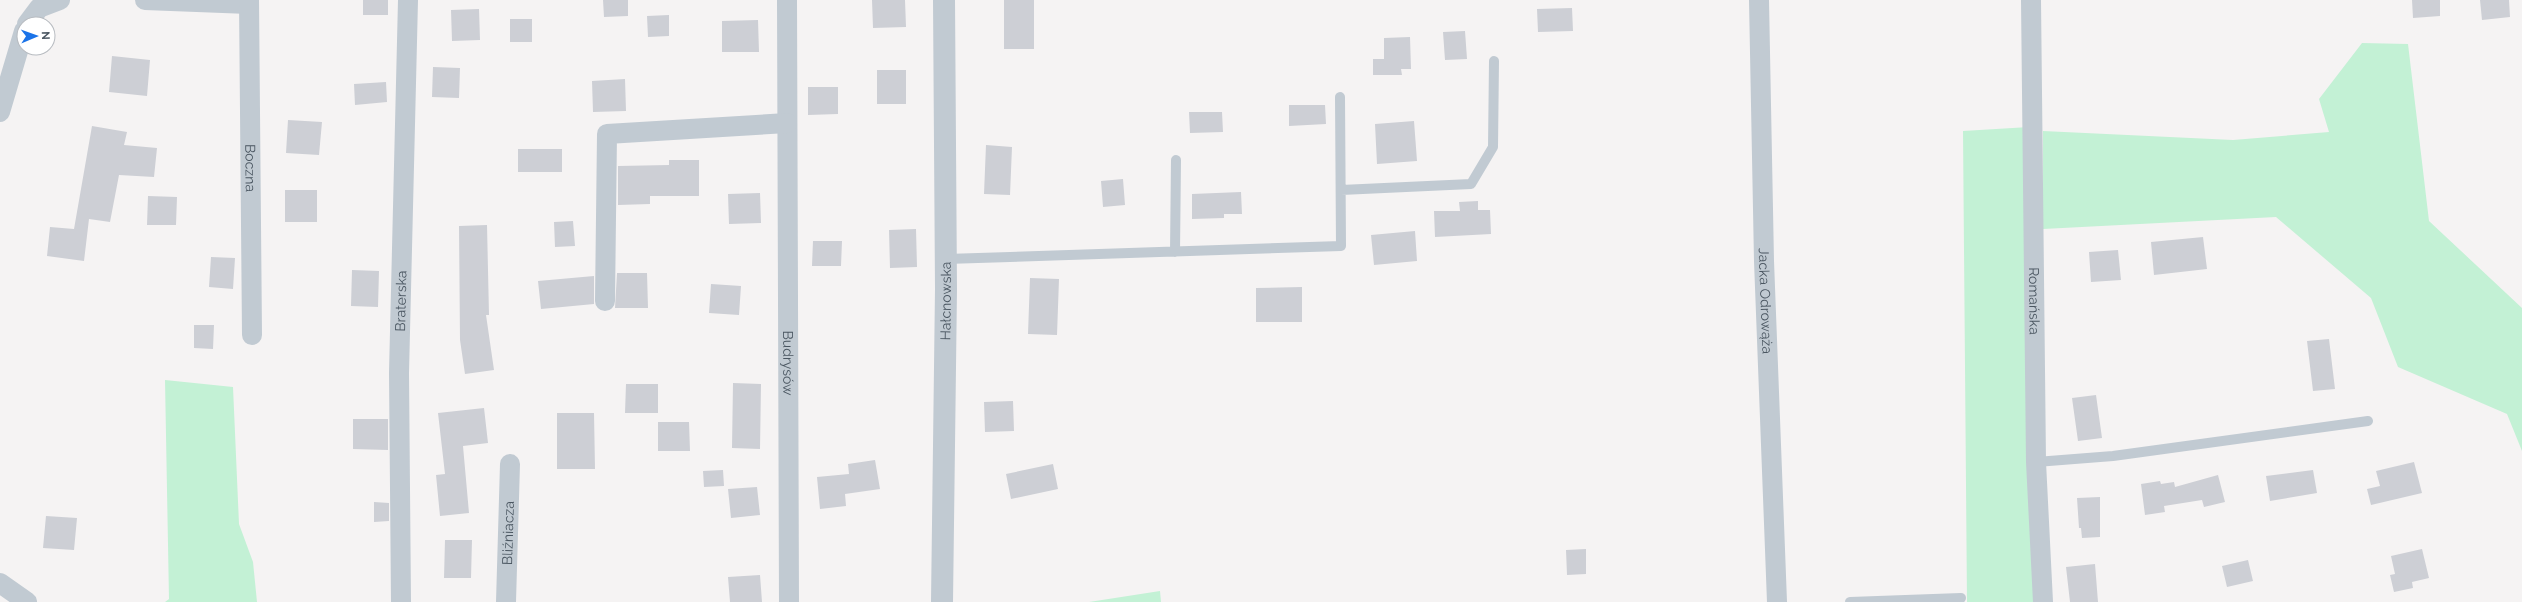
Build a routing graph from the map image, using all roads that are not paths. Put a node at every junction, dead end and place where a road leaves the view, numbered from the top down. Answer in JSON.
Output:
{"nodes":[{"id":1,"x":60,"y":0,"type":"edge"},
{"id":2,"x":145,"y":0,"type":"edge"},
{"id":3,"x":408,"y":0,"type":"edge"},
{"id":4,"x":787,"y":0,"type":"edge"},
{"id":5,"x":944,"y":0,"type":"edge"},
{"id":6,"x":1759,"y":0,"type":"edge"},
{"id":7,"x":2031,"y":0,"type":"edge"},
{"id":8,"x":249,"y":2,"type":"edge"},
{"id":9,"x":33,"y":16,"type":"edge"},
{"id":10,"x":17,"y":56,"type":"edge"},
{"id":11,"x":1494,"y":61,"type":"dead end"},
{"id":12,"x":1340,"y":97,"type":"dead end"},
{"id":13,"x":0,"y":112,"type":"edge"},
{"id":14,"x":787,"y":123,"type":"junction"},
{"id":15,"x":1176,"y":160,"type":"dead end"},
{"id":16,"x":1340,"y":190,"type":"junction"},
{"id":17,"x":1176,"y":252,"type":"junction"},
{"id":18,"x":946,"y":259,"type":"junction"},
{"id":19,"x":605,"y":301,"type":"dead end"},
{"id":20,"x":252,"y":336,"type":"dead end"},
{"id":21,"x":2368,"y":421,"type":"dead end"},
{"id":22,"x":2036,"y":462,"type":"junction"},
{"id":23,"x":510,"y":464,"type":"dead end"},
{"id":24,"x":0,"y":583,"type":"edge"},
{"id":25,"x":1961,"y":598,"type":"dead end"},
{"id":26,"x":27,"y":602,"type":"edge"},
{"id":27,"x":401,"y":602,"type":"edge"},
{"id":28,"x":506,"y":602,"type":"edge"},
{"id":29,"x":789,"y":602,"type":"edge"},
{"id":30,"x":942,"y":602,"type":"edge"},
{"id":31,"x":1777,"y":602,"type":"edge"},
{"id":32,"x":1850,"y":602,"type":"edge"},
{"id":33,"x":2043,"y":602,"type":"edge"}],
"edges":[{"from":1,"to":9,"type":"street"},
{"from":2,"to":8,"type":"street"},
{"from":3,"to":27,"type":"street","name":"Braterska"},
{"from":4,"to":14,"type":"street","name":"Budrysów"},
{"from":5,"to":18,"type":"street","name":"Hałcnowska"},
{"from":6,"to":31,"type":"street","name":"Jacka Odrowąża"},
{"from":7,"to":22,"type":"street","name":"Romańska"},
{"from":8,"to":20,"type":"street","name":"Boczna"},
{"from":10,"to":13,"type":"street"},
{"from":11,"to":16,"type":"lane"},
{"from":12,"to":16,"type":"lane"},
{"from":14,"to":19,"type":"street"},
{"from":14,"to":29,"type":"street","name":"Budrysów"},
{"from":15,"to":17,"type":"lane"},
{"from":16,"to":17,"type":"lane"},
{"from":17,"to":18,"type":"lane"},
{"from":18,"to":30,"type":"street","name":"Hałcnowska"},
{"from":21,"to":22,"type":"lane"},
{"from":22,"to":33,"type":"street","name":"Romańska"},
{"from":23,"to":28,"type":"street","name":"Bliźniacza"},
{"from":24,"to":26,"type":"street"},
{"from":25,"to":32,"type":"lane"}]}
